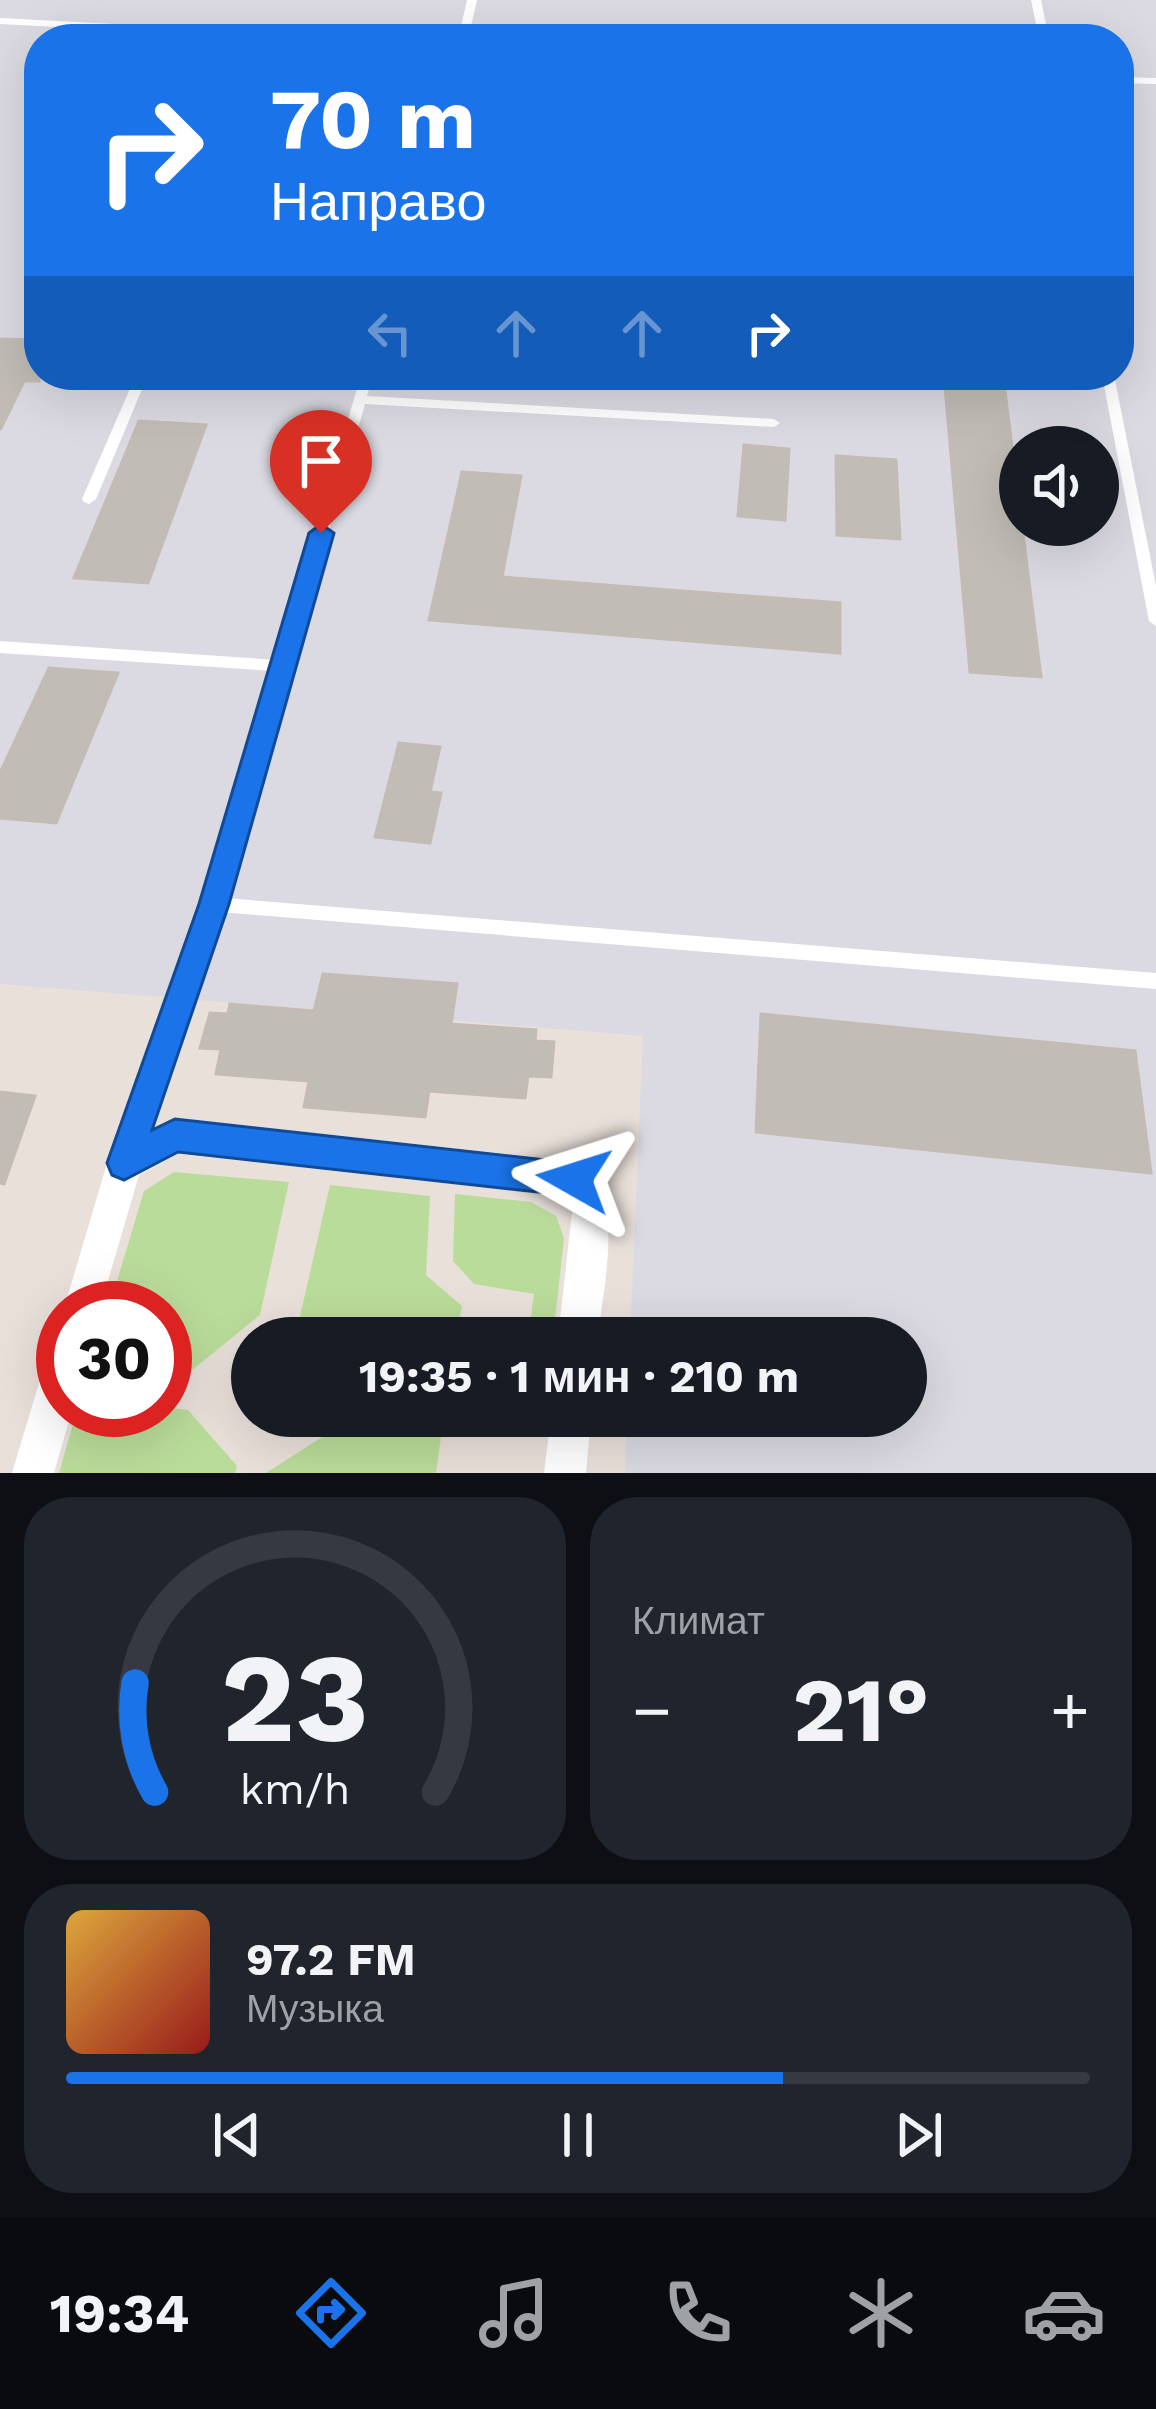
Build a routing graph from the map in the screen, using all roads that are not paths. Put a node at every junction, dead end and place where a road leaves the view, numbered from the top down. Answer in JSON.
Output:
{"nodes":[{"id":1,"x":0,"y":21,"type":"edge"},
{"id":2,"x":57,"y":24,"type":"edge"},
{"id":3,"x":136,"y":390,"type":"edge"},
{"id":4,"x":362,"y":390,"type":"edge"},
{"id":5,"x":1111,"y":390,"type":"edge"},
{"id":6,"x":359,"y":400,"type":"junction"},
{"id":7,"x":774,"y":423,"type":"dead end"},
{"id":8,"x":89,"y":499,"type":"dead end"},
{"id":9,"x":1156,"y":621,"type":"edge"},
{"id":10,"x":0,"y":647,"type":"edge"},
{"id":11,"x":283,"y":666,"type":"junction"},
{"id":12,"x":214,"y":904,"type":"junction"},
{"id":13,"x":1156,"y":981,"type":"edge"},
{"id":14,"x":124,"y":1163,"type":"junction"},
{"id":15,"x":89,"y":1281,"type":"edge"},
{"id":16,"x":580,"y":1317,"type":"edge"},
{"id":17,"x":43,"y":1437,"type":"edge"},
{"id":18,"x":569,"y":1437,"type":"edge"},
{"id":19,"x":33,"y":1473,"type":"edge"},
{"id":20,"x":565,"y":1473,"type":"edge"}],
"edges":[{"from":1,"to":2,"type":"lane"},
{"from":3,"to":8,"type":"lane"},
{"from":4,"to":6,"type":"lane"},
{"from":5,"to":9,"type":"lane"},
{"from":6,"to":7,"type":"lane"},
{"from":6,"to":11,"type":"lane"},
{"from":10,"to":11,"type":"lane"},
{"from":11,"to":12,"type":"lane"},
{"from":12,"to":13,"type":"lane"},
{"from":12,"to":14,"type":"lane"},
{"from":14,"to":15,"type":"street"},
{"from":14,"to":16,"type":"street"},
{"from":17,"to":19,"type":"street"},
{"from":18,"to":20,"type":"street"}]}
